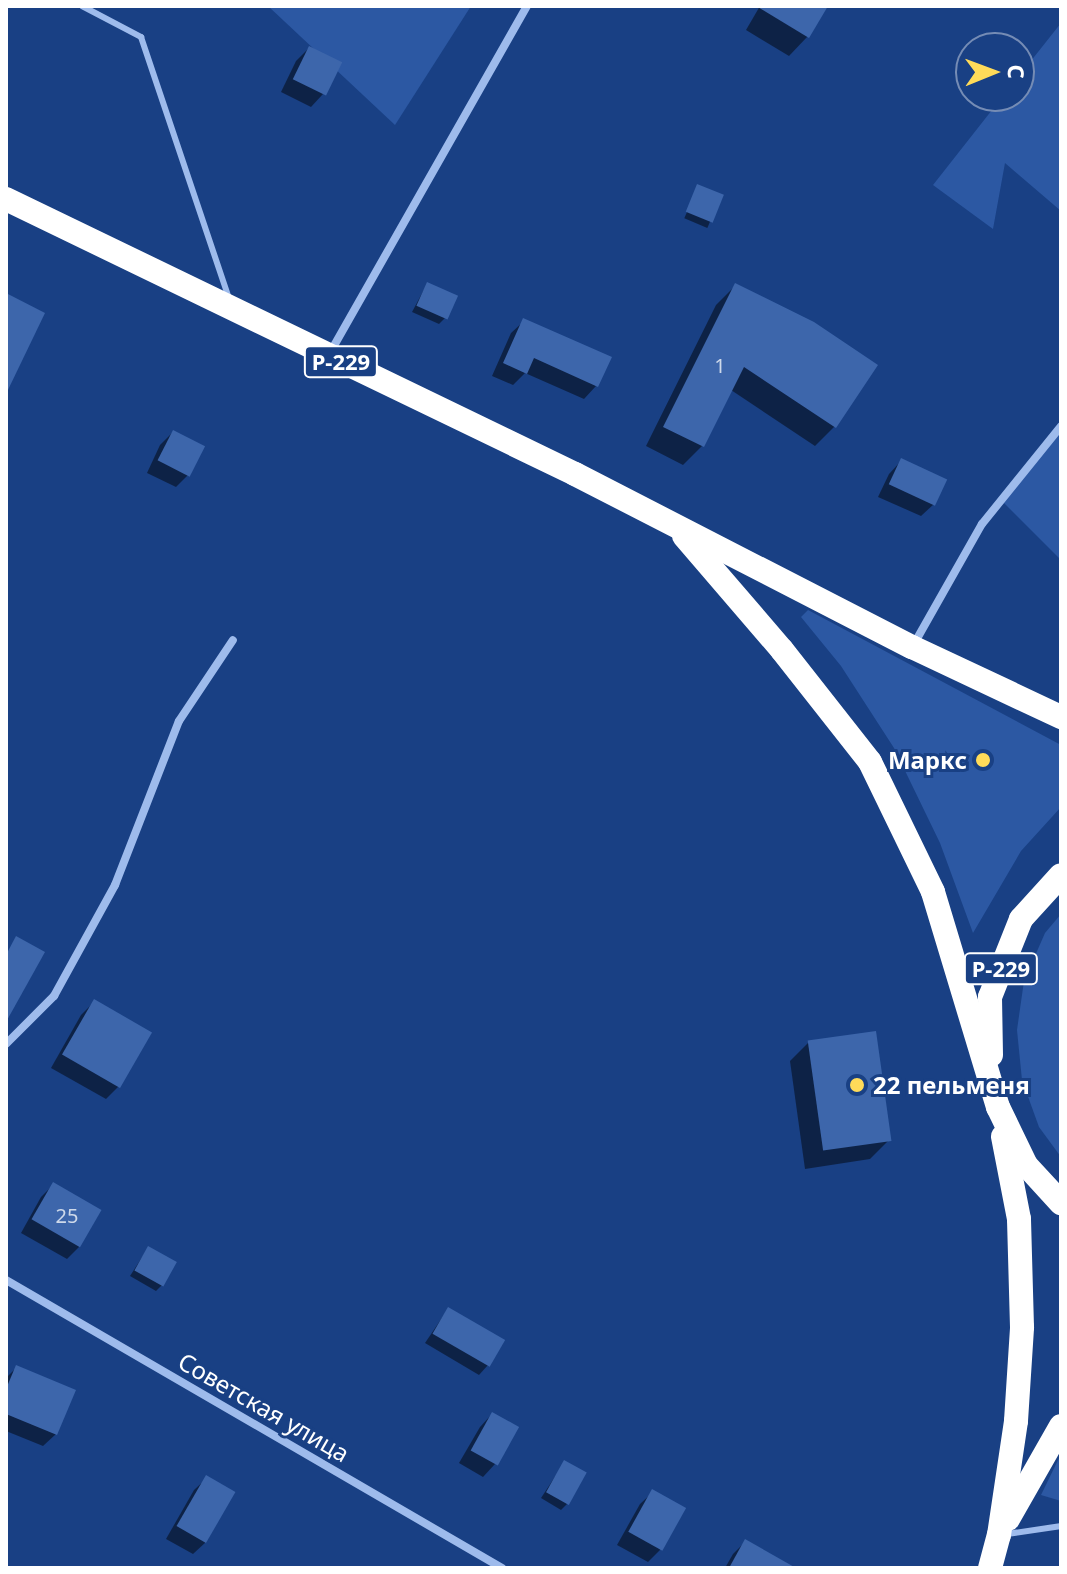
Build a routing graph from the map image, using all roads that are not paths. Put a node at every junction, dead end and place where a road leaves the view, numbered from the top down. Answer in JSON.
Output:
{"nodes":[{"id":1,"x":82,"y":6,"type":"edge"},
{"id":2,"x":527,"y":6,"type":"edge"},
{"id":3,"x":6,"y":199,"type":"edge"},
{"id":4,"x":233,"y":309,"type":"junction"},
{"id":5,"x":329,"y":356,"type":"junction"},
{"id":6,"x":1061,"y":426,"type":"edge"},
{"id":7,"x":676,"y":526,"type":"junction"},
{"id":8,"x":233,"y":640,"type":"dead end"},
{"id":9,"x":912,"y":647,"type":"junction"},
{"id":10,"x":1061,"y":717,"type":"edge"},
{"id":11,"x":1061,"y":875,"type":"edge"},
{"id":12,"x":6,"y":1044,"type":"edge"},
{"id":13,"x":991,"y":1081,"type":"junction"},
{"id":14,"x":998,"y":1107,"type":"junction"},
{"id":15,"x":1061,"y":1203,"type":"edge"},
{"id":16,"x":6,"y":1280,"type":"edge"},
{"id":17,"x":1061,"y":1426,"type":"edge"},
{"id":18,"x":1061,"y":1526,"type":"edge"},
{"id":19,"x":999,"y":1535,"type":"junction"},
{"id":20,"x":502,"y":1568,"type":"edge"},
{"id":21,"x":990,"y":1568,"type":"edge"}],
"edges":[{"from":1,"to":4,"type":"lane"},
{"from":2,"to":5,"type":"street"},
{"from":3,"to":4,"type":"highway","number":"Р-229"},
{"from":4,"to":5,"type":"highway","number":"Р-229"},
{"from":5,"to":7,"type":"highway","number":"Р-229"},
{"from":6,"to":9,"type":"street"},
{"from":7,"to":9,"type":"highway","number":"Р-229"},
{"from":7,"to":13,"type":"highway","number":"Р-229"},
{"from":8,"to":12,"type":"street"},
{"from":9,"to":10,"type":"highway","number":"Р-229"},
{"from":11,"to":13,"type":"highway","number":"Р-229"},
{"from":13,"to":14,"type":"highway","number":"Р-229"},
{"from":14,"to":15,"type":"highway","number":"Р-229"},
{"from":14,"to":19,"type":"highway","number":"Р-229"},
{"from":16,"to":20,"type":"street","name":"Советская улица"},
{"from":17,"to":19,"type":"highway","number":"Р-229"},
{"from":18,"to":19,"type":"lane"},
{"from":19,"to":21,"type":"highway","number":"Р-229"}]}
